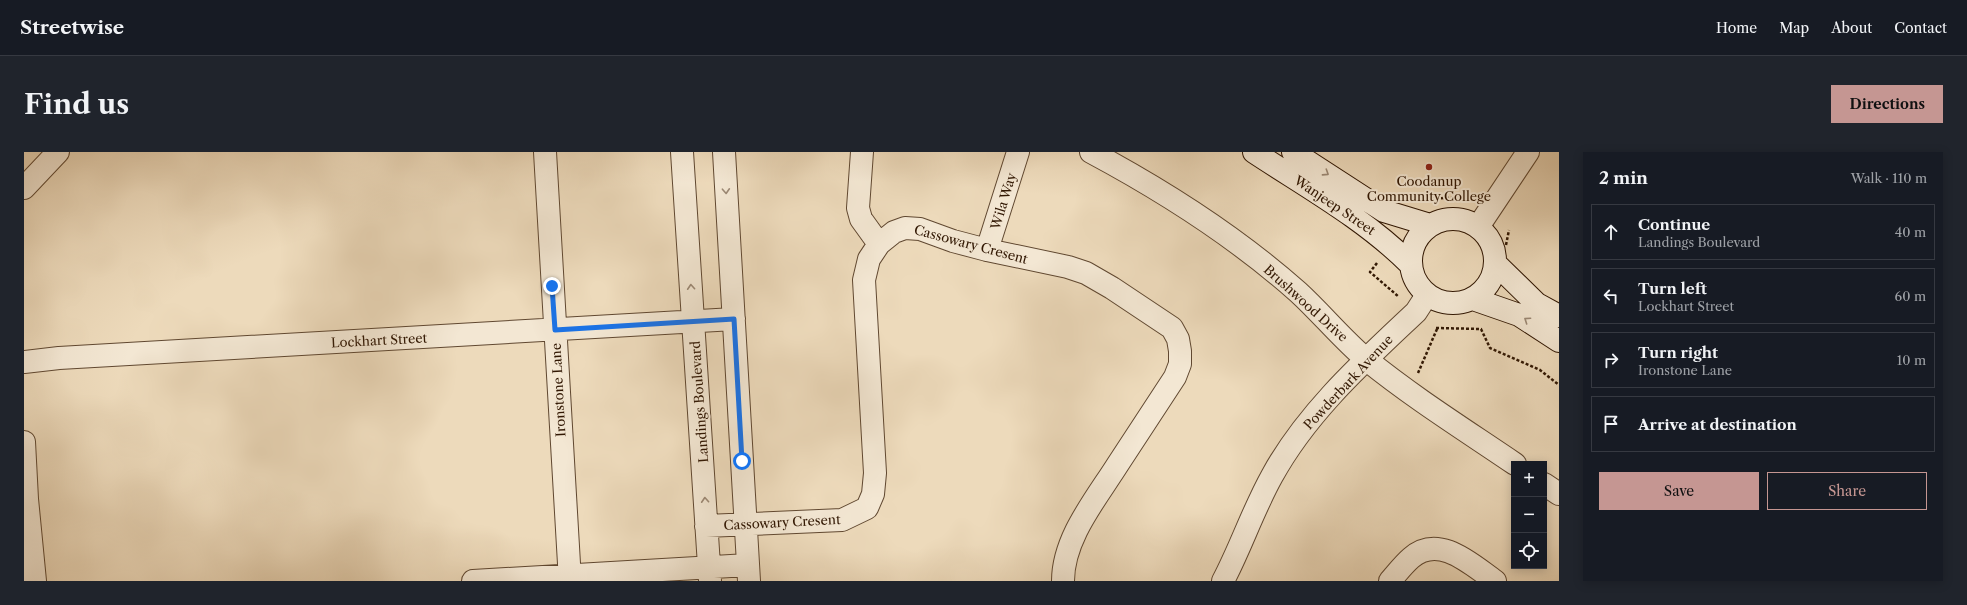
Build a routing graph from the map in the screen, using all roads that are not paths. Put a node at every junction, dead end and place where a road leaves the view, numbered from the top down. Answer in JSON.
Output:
{"nodes":[{"id":1,"x":58,"y":152,"type":"edge"},
{"id":2,"x":545,"y":152,"type":"edge"},
{"id":3,"x":682,"y":152,"type":"edge"},
{"id":4,"x":724,"y":152,"type":"edge"},
{"id":5,"x":862,"y":152,"type":"edge"},
{"id":6,"x":1018,"y":152,"type":"edge"},
{"id":7,"x":1091,"y":152,"type":"edge"},
{"id":8,"x":1254,"y":152,"type":"edge"},
{"id":9,"x":1293,"y":152,"type":"edge"},
{"id":10,"x":1528,"y":152,"type":"edge"},
{"id":11,"x":24,"y":188,"type":"edge"},
{"id":12,"x":1430,"y":225,"type":"junction"},
{"id":13,"x":1478,"y":227,"type":"junction"},
{"id":14,"x":879,"y":244,"type":"junction"},
{"id":15,"x":988,"y":250,"type":"junction"},
{"id":16,"x":1495,"y":263,"type":"junction"},
{"id":17,"x":1410,"y":264,"type":"junction"},
{"id":18,"x":1427,"y":295,"type":"junction"},
{"id":19,"x":1473,"y":299,"type":"junction"},
{"id":20,"x":1559,"y":316,"type":"edge"},
{"id":21,"x":734,"y":319,"type":"junction"},
{"id":22,"x":693,"y":321,"type":"junction"},
{"id":23,"x":555,"y":330,"type":"junction"},
{"id":24,"x":1559,"y":341,"type":"edge"},
{"id":25,"x":1367,"y":359,"type":"junction"},
{"id":26,"x":24,"y":362,"type":"edge"},
{"id":27,"x":24,"y":442,"type":"edge"},
{"id":28,"x":1511,"y":461,"type":"edge"},
{"id":29,"x":1547,"y":486,"type":"edge"},
{"id":30,"x":1559,"y":494,"type":"edge"},
{"id":31,"x":746,"y":524,"type":"junction"},
{"id":32,"x":706,"y":526,"type":"junction"},
{"id":33,"x":748,"y":573,"type":"edge"},
{"id":34,"x":709,"y":574,"type":"edge"},
{"id":35,"x":570,"y":578,"type":"edge"},
{"id":36,"x":1229,"y":579,"type":"edge"},
{"id":37,"x":35,"y":581,"type":"edge"},
{"id":38,"x":473,"y":581,"type":"edge"},
{"id":39,"x":1063,"y":581,"type":"edge"},
{"id":40,"x":1390,"y":581,"type":"edge"},
{"id":41,"x":1495,"y":581,"type":"edge"}],
"edges":[{"from":1,"to":11,"type":"street"},
{"from":2,"to":23,"type":"street","name":"Ironstone Lane"},
{"from":22,"to":3,"type":"street","name":"Landings Boulevard","one_way":true},
{"from":4,"to":21,"type":"street","one_way":true},
{"from":5,"to":14,"type":"street"},
{"from":6,"to":15,"type":"street","name":"Wila Way"},
{"from":7,"to":25,"type":"street","name":"Brushwood Drive"},
{"from":8,"to":17,"type":"street","name":"Wanjeep Street"},
{"from":9,"to":12,"type":"street","name":"Wanjeep Street","one_way":true},
{"from":10,"to":13,"type":"street"},
{"from":12,"to":13,"type":"street"},
{"from":12,"to":17,"type":"street"},
{"from":13,"to":16,"type":"street"},
{"from":14,"to":15,"type":"street","name":"Cassowary Cresent"},
{"from":14,"to":31,"type":"street","name":"Cassowary Cresent"},
{"from":15,"to":39,"type":"street","name":"Cassowary Cresent"},
{"from":16,"to":19,"type":"street"},
{"from":16,"to":20,"type":"street"},
{"from":17,"to":18,"type":"street"},
{"from":18,"to":19,"type":"street"},
{"from":18,"to":25,"type":"street","name":"Powderbark Avenue"},
{"from":24,"to":19,"type":"street","one_way":true},
{"from":21,"to":22,"type":"street","name":"Lockhart Street"},
{"from":21,"to":31,"type":"street"},
{"from":22,"to":23,"type":"street","name":"Lockhart Street"},
{"from":32,"to":22,"type":"street","name":"Landings Boulevard","one_way":true},
{"from":23,"to":26,"type":"street","name":"Lockhart Street"},
{"from":23,"to":35,"type":"street","name":"Ironstone Lane"},
{"from":25,"to":28,"type":"street","name":"Brushwood Drive"},
{"from":25,"to":36,"type":"street","name":"Powderbark Avenue"},
{"from":27,"to":37,"type":"street"},
{"from":29,"to":30,"type":"street"},
{"from":31,"to":32,"type":"street","name":"Cassowary Cresent"},
{"from":31,"to":33,"type":"street"},
{"from":32,"to":34,"type":"street","name":"Landings Boulevard"},
{"from":33,"to":34,"type":"street"},
{"from":34,"to":35,"type":"street"},
{"from":35,"to":38,"type":"street"},
{"from":40,"to":41,"type":"street"}]}
